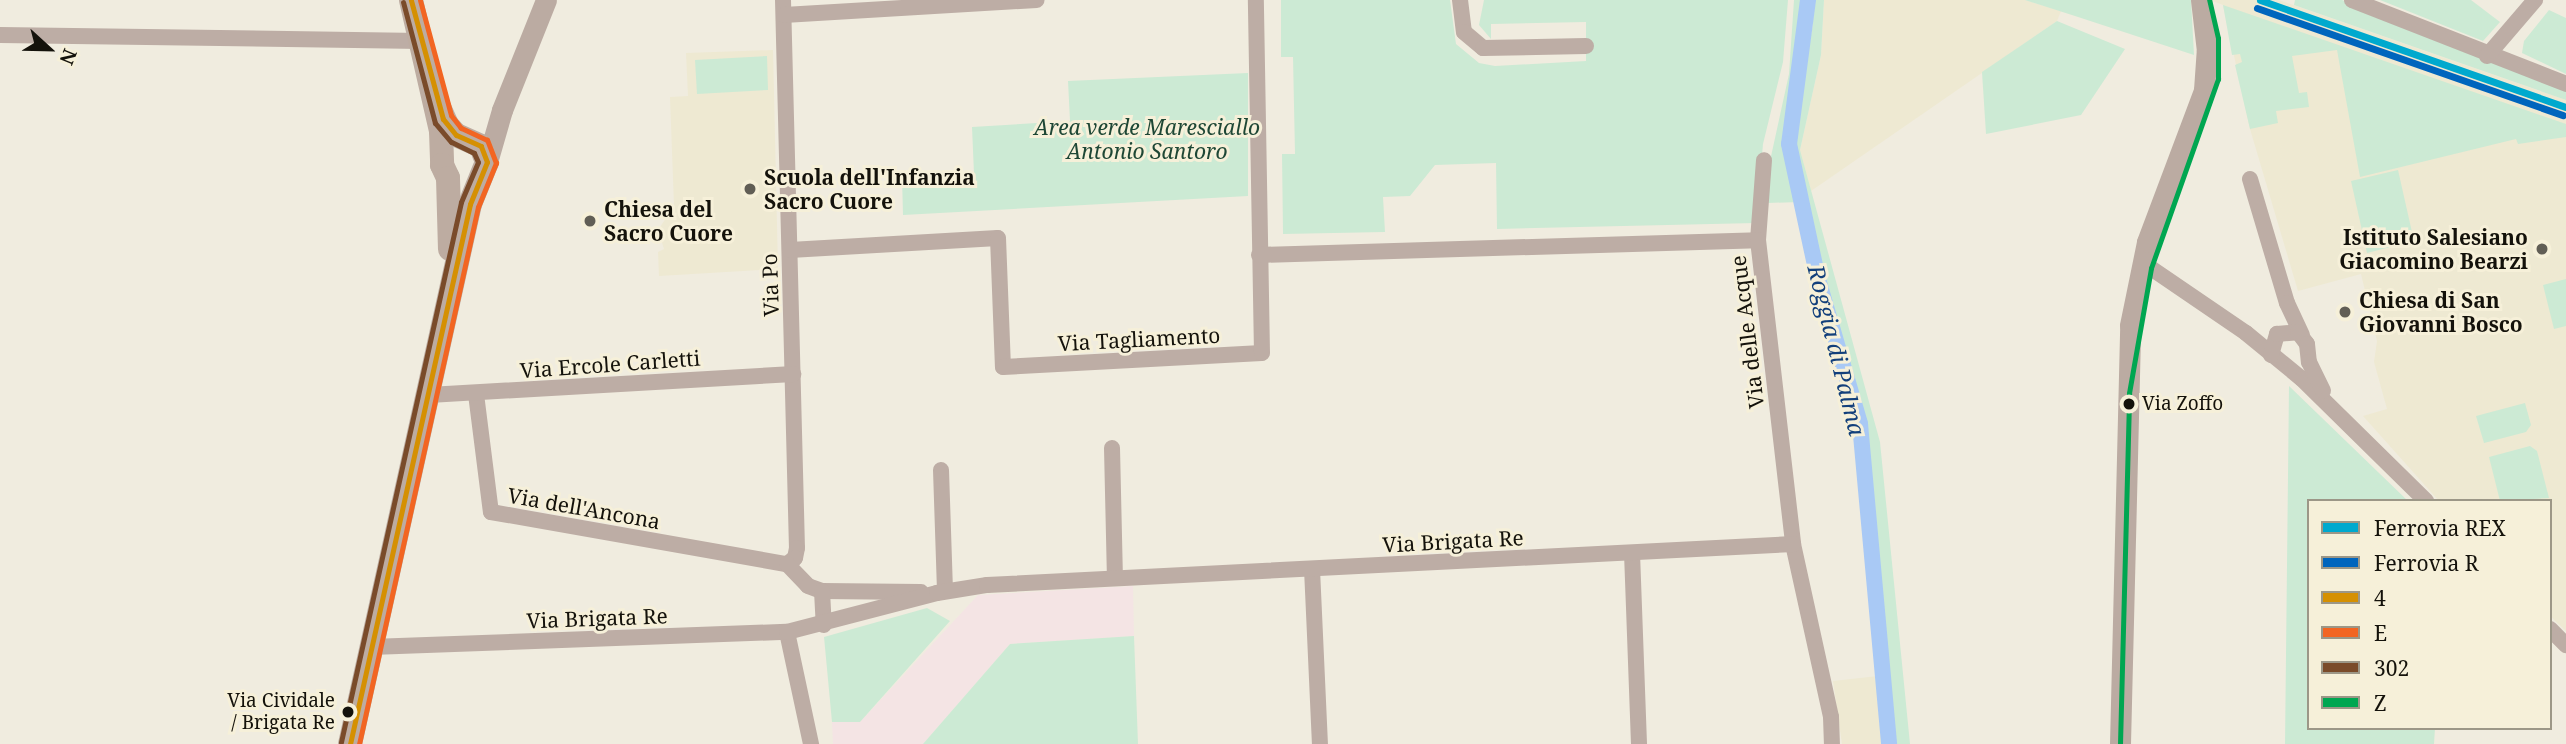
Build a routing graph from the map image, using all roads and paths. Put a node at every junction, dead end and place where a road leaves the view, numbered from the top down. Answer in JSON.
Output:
{"nodes":[{"id":1,"x":411,"y":0,"type":"edge"},
{"id":2,"x":546,"y":0,"type":"edge"},
{"id":3,"x":1037,"y":0,"type":"edge"},
{"id":4,"x":1256,"y":0,"type":"edge"},
{"id":5,"x":1460,"y":0,"type":"edge"},
{"id":6,"x":2201,"y":0,"type":"edge"},
{"id":7,"x":2209,"y":0,"type":"edge"},
{"id":8,"x":2352,"y":0,"type":"edge"},
{"id":9,"x":2535,"y":0,"type":"edge"},
{"id":10,"x":783,"y":8,"type":"edge"},
{"id":11,"x":419,"y":33,"type":"junction"},
{"id":12,"x":0,"y":35,"type":"edge"},
{"id":13,"x":1586,"y":46,"type":"dead end"},
{"id":14,"x":2487,"y":56,"type":"junction"},
{"id":15,"x":2566,"y":84,"type":"edge"},
{"id":16,"x":433,"y":93,"type":"junction"},
{"id":17,"x":502,"y":110,"type":"junction"},
{"id":18,"x":464,"y":139,"type":"junction"},
{"id":19,"x":1765,"y":160,"type":"dead end"},
{"id":20,"x":445,"y":168,"type":"junction"},
{"id":21,"x":482,"y":171,"type":"junction"},
{"id":22,"x":2250,"y":179,"type":"dead end"},
{"id":23,"x":1758,"y":240,"type":"junction"},
{"id":24,"x":790,"y":250,"type":"junction"},
{"id":25,"x":1259,"y":255,"type":"junction"},
{"id":26,"x":2147,"y":265,"type":"junction"},
{"id":27,"x":2287,"y":303,"type":"junction"},
{"id":28,"x":449,"y":309,"type":"junction"},
{"id":29,"x":2246,"y":333,"type":"junction"},
{"id":30,"x":2277,"y":334,"type":"junction"},
{"id":31,"x":2302,"y":335,"type":"junction"},
{"id":32,"x":2307,"y":354,"type":"junction"},
{"id":33,"x":2271,"y":355,"type":"junction"},
{"id":34,"x":2286,"y":367,"type":"junction"},
{"id":35,"x":793,"y":374,"type":"junction"},
{"id":36,"x":476,"y":394,"type":"junction"},
{"id":37,"x":429,"y":395,"type":"junction"},
{"id":38,"x":2340,"y":413,"type":"junction"},
{"id":39,"x":1112,"y":448,"type":"dead end"},
{"id":40,"x":940,"y":470,"type":"dead end"},
{"id":41,"x":2424,"y":499,"type":"edge"},
{"id":42,"x":1793,"y":544,"type":"junction"},
{"id":43,"x":1632,"y":553,"type":"junction"},
{"id":44,"x":787,"y":564,"type":"junction"},
{"id":45,"x":1312,"y":569,"type":"junction"},
{"id":46,"x":1115,"y":578,"type":"junction"},
{"id":47,"x":822,"y":591,"type":"junction"},
{"id":48,"x":878,"y":591,"type":"junction"},
{"id":49,"x":941,"y":592,"type":"junction"},
{"id":50,"x":880,"y":609,"type":"junction"},
{"id":51,"x":824,"y":625,"type":"junction"},
{"id":52,"x":2552,"y":630,"type":"edge"},
{"id":53,"x":787,"y":632,"type":"junction"},
{"id":54,"x":2566,"y":645,"type":"edge"},
{"id":55,"x":371,"y":647,"type":"junction"},
{"id":56,"x":350,"y":744,"type":"edge"},
{"id":57,"x":811,"y":744,"type":"edge"},
{"id":58,"x":1320,"y":744,"type":"edge"},
{"id":59,"x":1639,"y":744,"type":"edge"},
{"id":60,"x":1832,"y":744,"type":"edge"},
{"id":61,"x":2120,"y":744,"type":"edge"}],
"edges":[{"from":1,"to":11,"type":"main road"},
{"from":2,"to":17,"type":"street"},
{"from":3,"to":10,"type":"street"},
{"from":4,"to":25,"type":"street","name":"Via Tagliamento"},
{"from":5,"to":13,"type":"street"},
{"from":6,"to":26,"type":"street"},
{"from":7,"to":26,"type":"street"},
{"from":8,"to":14,"type":"street"},
{"from":9,"to":14,"type":"street"},
{"from":10,"to":24,"type":"street","name":"Via Po"},
{"from":11,"to":12,"type":"street"},
{"from":11,"to":16,"type":"main road"},
{"from":14,"to":15,"type":"street"},
{"from":16,"to":18,"type":"main road"},
{"from":16,"to":20,"type":"main road"},
{"from":17,"to":18,"type":"street"},
{"from":17,"to":21,"type":"street"},
{"from":18,"to":20,"type":"main road"},
{"from":18,"to":21,"type":"main road"},
{"from":19,"to":23,"type":"street"},
{"from":20,"to":21,"type":"main road"},
{"from":20,"to":28,"type":"main road"},
{"from":21,"to":28,"type":"main road"},
{"from":22,"to":27,"type":"street"},
{"from":23,"to":25,"type":"street","name":"Via delle Acque"},
{"from":23,"to":42,"type":"street","name":"Via delle Acque"},
{"from":24,"to":25,"type":"street","name":"Via Tagliamento"},
{"from":24,"to":35,"type":"street","name":"Via Po"},
{"from":26,"to":29,"type":"street"},
{"from":26,"to":61,"type":"street"},
{"from":27,"to":30,"type":"street"},
{"from":27,"to":31,"type":"street"},
{"from":28,"to":37,"type":"main road"},
{"from":29,"to":30,"type":"street"},
{"from":29,"to":33,"type":"street"},
{"from":30,"to":31,"type":"street"},
{"from":30,"to":33,"type":"street"},
{"from":31,"to":32,"type":"street"},
{"from":32,"to":34,"type":"street"},
{"from":32,"to":38,"type":"street"},
{"from":33,"to":34,"type":"street"},
{"from":34,"to":38,"type":"street"},
{"from":35,"to":36,"type":"street","name":"Via Ercole Carletti"},
{"from":35,"to":44,"type":"street","name":"Via Po"},
{"from":36,"to":37,"type":"street","name":"Via Ercole Carletti"},
{"from":36,"to":44,"type":"street","name":"Via dell'Ancona"},
{"from":37,"to":55,"type":"main road"},
{"from":38,"to":41,"type":"street"},
{"from":39,"to":46,"type":"street"},
{"from":40,"to":49,"type":"street"},
{"from":42,"to":43,"type":"street","name":"Via Brigata Re"},
{"from":42,"to":60,"type":"street","name":"Via delle Acque"},
{"from":43,"to":45,"type":"street","name":"Via Brigata Re"},
{"from":43,"to":59,"type":"street"},
{"from":44,"to":47,"type":"street"},
{"from":45,"to":46,"type":"street","name":"Via Brigata Re"},
{"from":45,"to":58,"type":"street"},
{"from":46,"to":49,"type":"street","name":"Via Brigata Re"},
{"from":47,"to":48,"type":"street","name":"Via Brigata Re"},
{"from":47,"to":51,"type":"street"},
{"from":48,"to":49,"type":"street","name":"Via Brigata Re"},
{"from":48,"to":50,"type":"street"},
{"from":49,"to":50,"type":"street","name":"Via Brigata Re"},
{"from":50,"to":51,"type":"street","name":"Via Brigata Re"},
{"from":51,"to":53,"type":"street","name":"Via Brigata Re"},
{"from":52,"to":54,"type":"street"},
{"from":53,"to":55,"type":"street","name":"Via Brigata Re"},
{"from":53,"to":57,"type":"street"},
{"from":55,"to":56,"type":"main road"}]}
